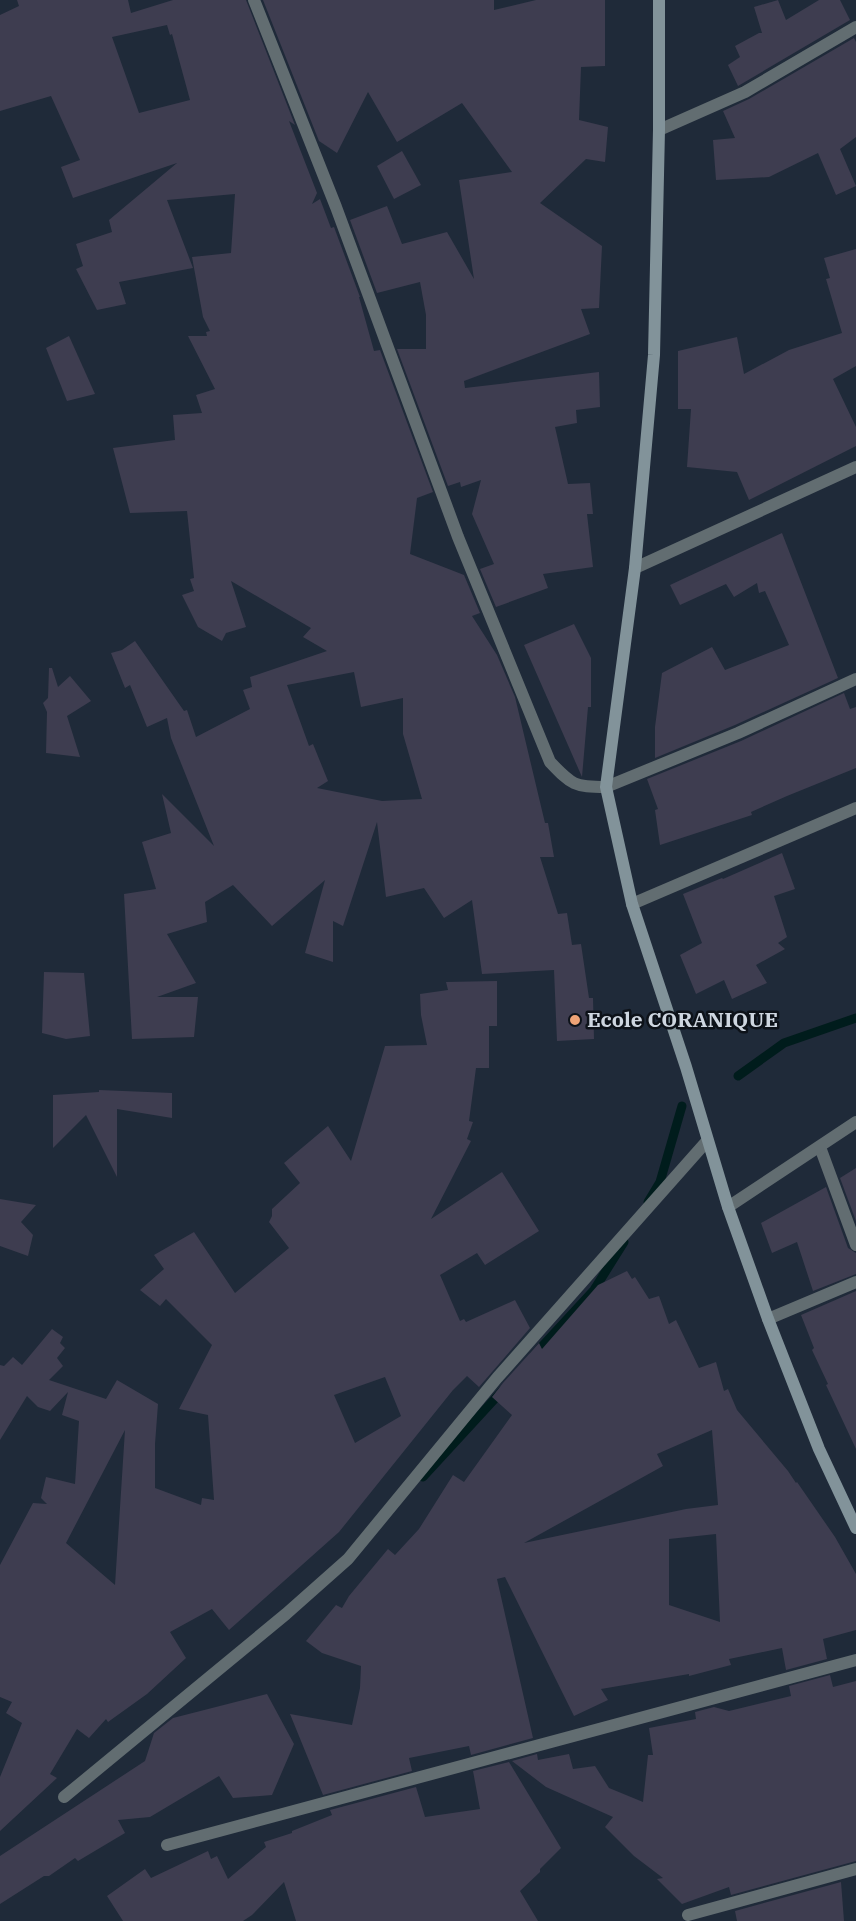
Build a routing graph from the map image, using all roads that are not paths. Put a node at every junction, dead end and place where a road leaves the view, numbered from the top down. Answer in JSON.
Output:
{"nodes":[{"id":1,"x":254,"y":0,"type":"edge"},
{"id":2,"x":659,"y":0,"type":"edge"},
{"id":3,"x":856,"y":27,"type":"edge"},
{"id":4,"x":659,"y":130,"type":"junction"},
{"id":5,"x":856,"y":467,"type":"edge"},
{"id":6,"x":634,"y":568,"type":"junction"},
{"id":7,"x":856,"y":679,"type":"edge"},
{"id":8,"x":606,"y":787,"type":"junction"},
{"id":9,"x":856,"y":808,"type":"edge"},
{"id":10,"x":632,"y":904,"type":"junction"},
{"id":11,"x":856,"y":1122,"type":"edge"},
{"id":12,"x":707,"y":1140,"type":"junction"},
{"id":13,"x":820,"y":1147,"type":"junction"},
{"id":14,"x":728,"y":1207,"type":"junction"},
{"id":15,"x":856,"y":1245,"type":"edge"},
{"id":16,"x":856,"y":1282,"type":"edge"},
{"id":17,"x":768,"y":1319,"type":"junction"},
{"id":18,"x":856,"y":1528,"type":"edge"},
{"id":19,"x":856,"y":1660,"type":"edge"},
{"id":20,"x":64,"y":1797,"type":"dead end"},
{"id":21,"x":167,"y":1845,"type":"dead end"},
{"id":22,"x":856,"y":1869,"type":"edge"},
{"id":23,"x":687,"y":1915,"type":"dead end"}],
"edges":[{"from":1,"to":8,"type":"street"},
{"from":2,"to":4,"type":"street"},
{"from":3,"to":4,"type":"street"},
{"from":4,"to":6,"type":"street"},
{"from":5,"to":6,"type":"street"},
{"from":6,"to":8,"type":"street"},
{"from":7,"to":8,"type":"street"},
{"from":8,"to":10,"type":"street"},
{"from":9,"to":10,"type":"street"},
{"from":10,"to":12,"type":"street"},
{"from":11,"to":13,"type":"street"},
{"from":12,"to":14,"type":"street"},
{"from":12,"to":20,"type":"street"},
{"from":13,"to":14,"type":"street"},
{"from":13,"to":15,"type":"street"},
{"from":14,"to":17,"type":"street"},
{"from":16,"to":17,"type":"street"},
{"from":17,"to":18,"type":"street"},
{"from":19,"to":21,"type":"street"},
{"from":22,"to":23,"type":"street"}]}
